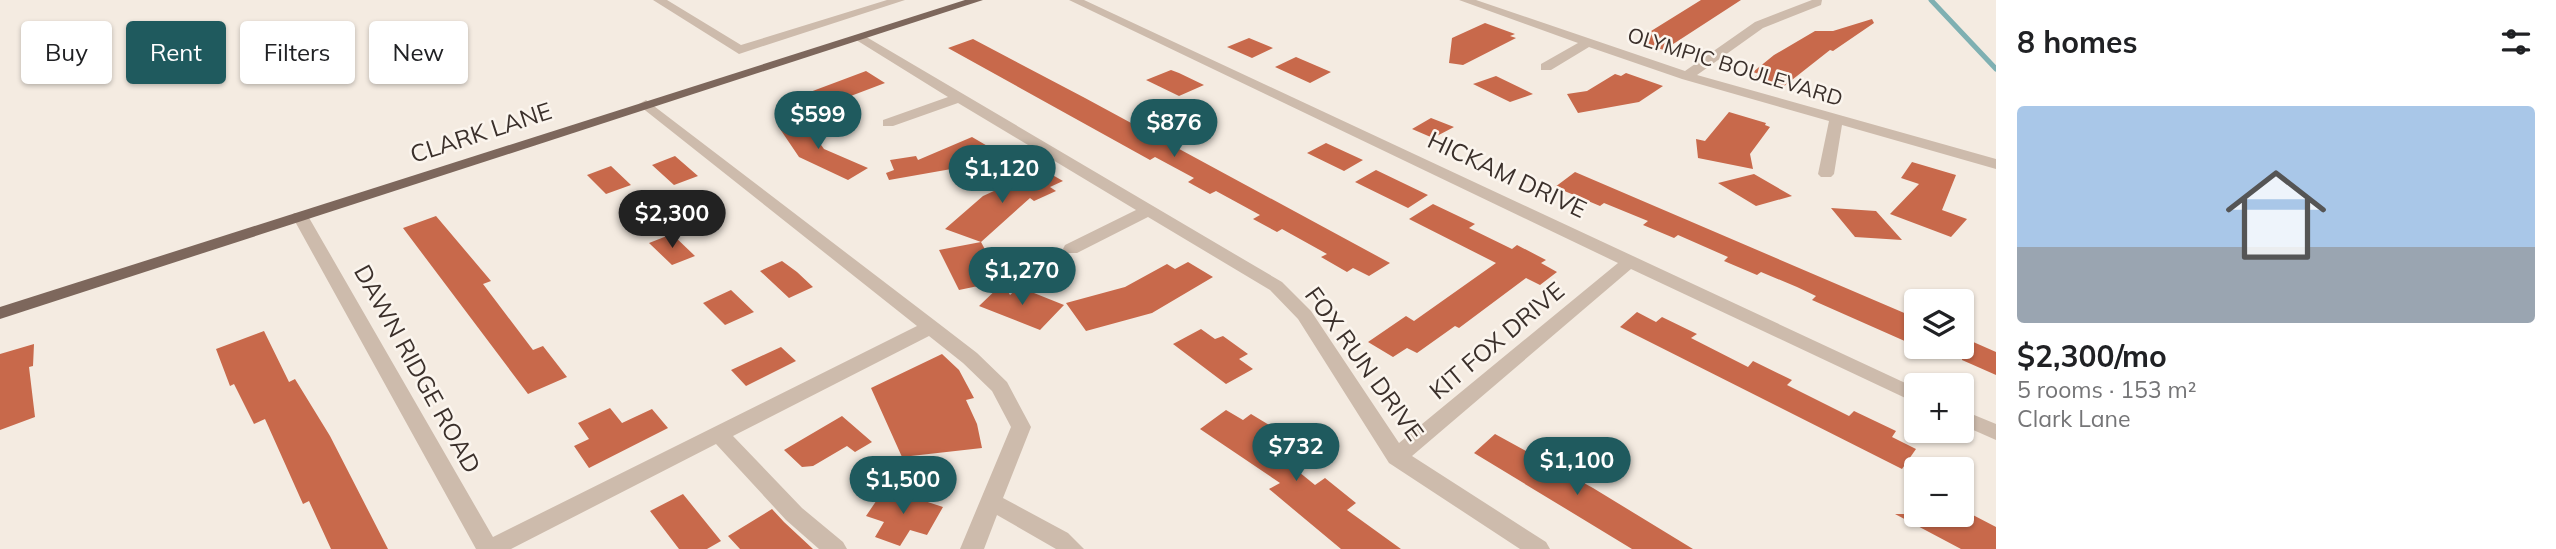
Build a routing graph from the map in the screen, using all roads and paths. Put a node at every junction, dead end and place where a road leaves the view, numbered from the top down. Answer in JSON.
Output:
{"nodes":[{"id":1,"x":899,"y":0,"type":"edge"},
{"id":2,"x":977,"y":0,"type":"edge"},
{"id":3,"x":1075,"y":0,"type":"edge"},
{"id":4,"x":1465,"y":0,"type":"edge"},
{"id":5,"x":663,"y":1,"type":"edge"},
{"id":6,"x":1817,"y":2,"type":"edge"},
{"id":7,"x":859,"y":38,"type":"junction"},
{"id":8,"x":1586,"y":43,"type":"junction"},
{"id":9,"x":1546,"y":67,"type":"dead end"},
{"id":10,"x":1687,"y":76,"type":"junction"},
{"id":11,"x":960,"y":97,"type":"junction"},
{"id":12,"x":646,"y":104,"type":"junction"},
{"id":13,"x":1836,"y":120,"type":"junction"},
{"id":14,"x":888,"y":124,"type":"dead end"},
{"id":15,"x":1996,"y":164,"type":"edge"},
{"id":16,"x":1826,"y":174,"type":"dead end"},
{"id":17,"x":1148,"y":210,"type":"junction"},
{"id":18,"x":300,"y":216,"type":"junction"},
{"id":19,"x":1070,"y":249,"type":"dead end"},
{"id":20,"x":1629,"y":262,"type":"junction"},
{"id":21,"x":0,"y":313,"type":"edge"},
{"id":22,"x":931,"y":327,"type":"junction"},
{"id":23,"x":1904,"y":390,"type":"edge"},
{"id":24,"x":1974,"y":423,"type":"edge"},
{"id":25,"x":1996,"y":433,"type":"edge"},
{"id":26,"x":719,"y":434,"type":"junction"},
{"id":27,"x":1397,"y":457,"type":"junction"},
{"id":28,"x":993,"y":503,"type":"junction"},
{"id":29,"x":489,"y":549,"type":"edge"},
{"id":30,"x":835,"y":549,"type":"edge"},
{"id":31,"x":972,"y":549,"type":"edge"},
{"id":32,"x":1072,"y":549,"type":"edge"},
{"id":33,"x":1538,"y":549,"type":"edge"}],
"edges":[{"from":1,"to":5,"type":"street"},
{"from":2,"to":7,"type":"main road","name":"CLARK LANE"},
{"from":3,"to":20,"type":"street","name":"HICKAM DRIVE"},
{"from":4,"to":8,"type":"street","name":"OLYMPIC BOULEVARD"},
{"from":6,"to":10,"type":"street"},
{"from":7,"to":11,"type":"street","name":"FOX RUN DRIVE"},
{"from":7,"to":12,"type":"main road","name":"CLARK LANE"},
{"from":8,"to":9,"type":"street"},
{"from":8,"to":10,"type":"street","name":"OLYMPIC BOULEVARD"},
{"from":10,"to":13,"type":"street","name":"OLYMPIC BOULEVARD"},
{"from":11,"to":14,"type":"street"},
{"from":11,"to":17,"type":"street","name":"FOX RUN DRIVE"},
{"from":12,"to":18,"type":"main road","name":"CLARK LANE"},
{"from":12,"to":22,"type":"street"},
{"from":13,"to":15,"type":"street","name":"OLYMPIC BOULEVARD"},
{"from":13,"to":16,"type":"street"},
{"from":17,"to":19,"type":"street"},
{"from":17,"to":27,"type":"street","name":"FOX RUN DRIVE"},
{"from":18,"to":21,"type":"main road","name":"CLARK LANE"},
{"from":18,"to":29,"type":"street","name":"DAWN RIDGE ROAD"},
{"from":20,"to":23,"type":"street","name":"HICKAM DRIVE"},
{"from":20,"to":27,"type":"street","name":"KIT FOX DRIVE"},
{"from":22,"to":26,"type":"street"},
{"from":22,"to":28,"type":"street"},
{"from":24,"to":25,"type":"street"},
{"from":26,"to":29,"type":"street"},
{"from":26,"to":30,"type":"street"},
{"from":27,"to":33,"type":"street","name":"FOX RUN DRIVE"},
{"from":28,"to":31,"type":"street"},
{"from":28,"to":32,"type":"street"}]}
